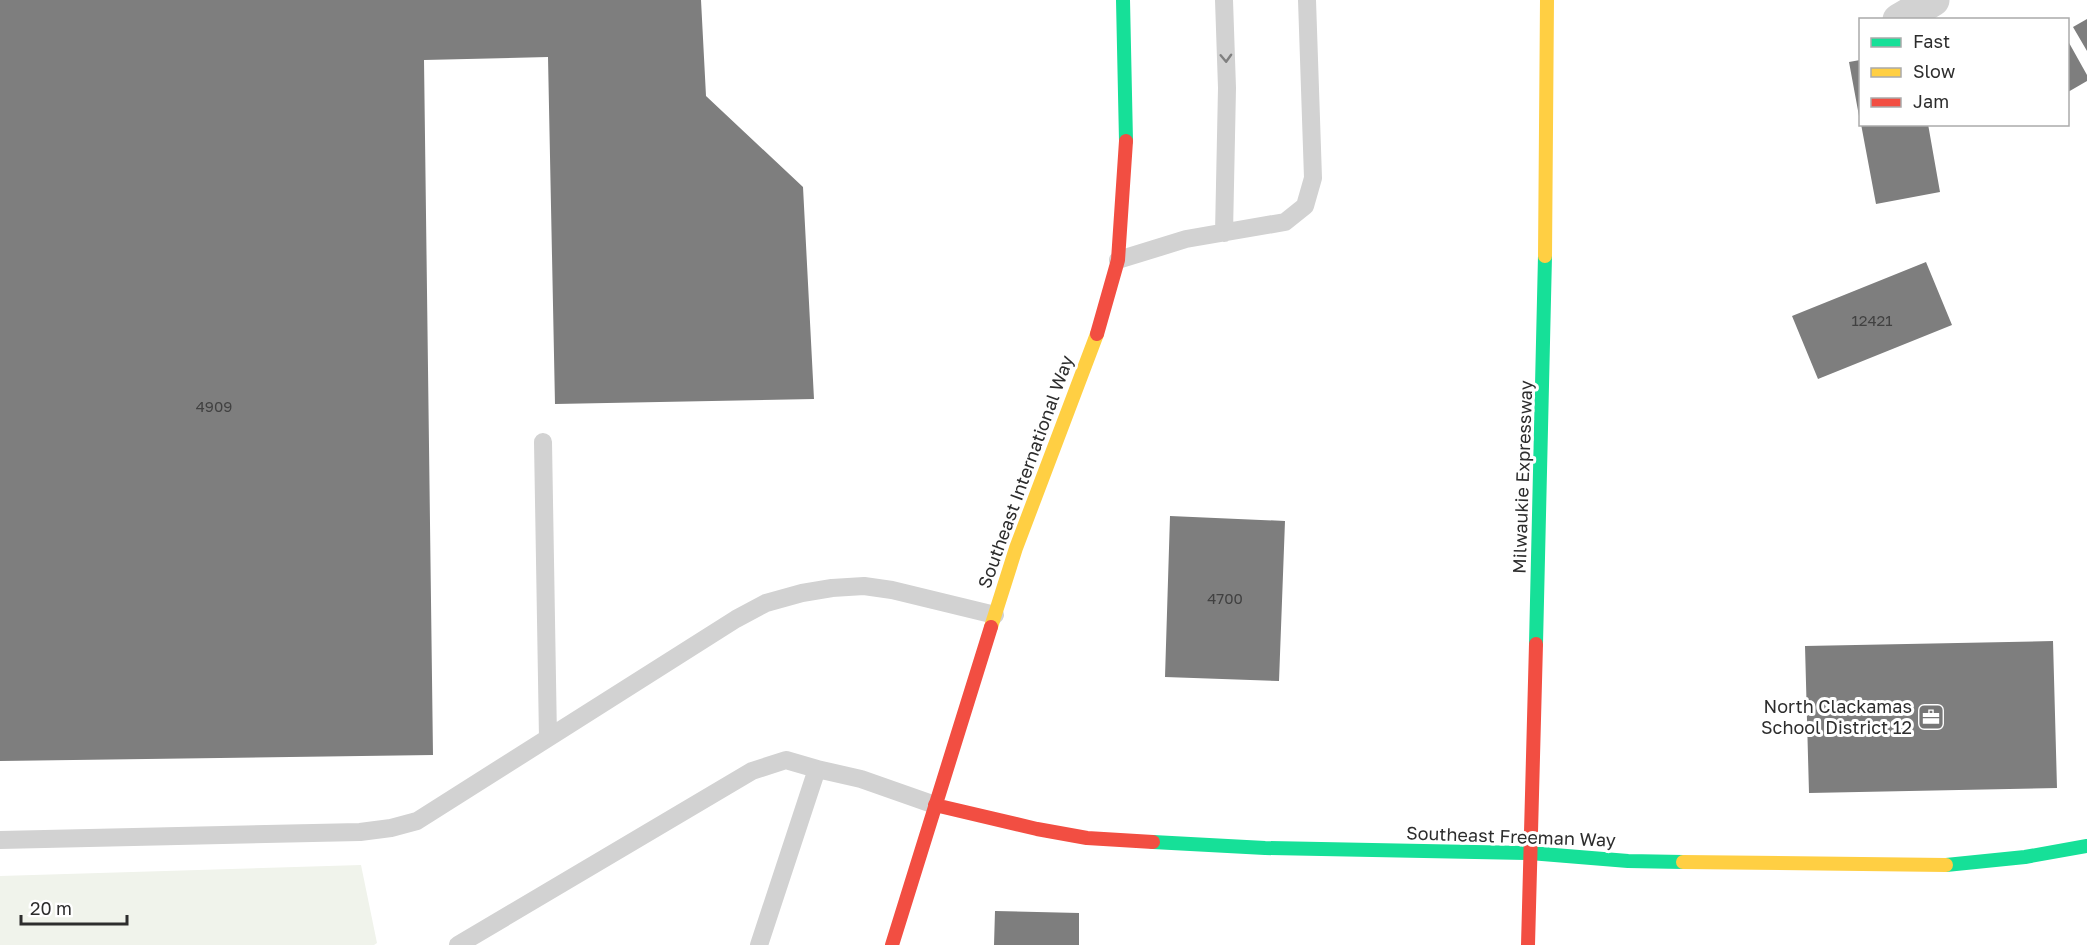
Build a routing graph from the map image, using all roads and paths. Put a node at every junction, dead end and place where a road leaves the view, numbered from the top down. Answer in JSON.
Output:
{"nodes":[{"id":1,"x":1123,"y":0,"type":"edge"},
{"id":2,"x":1224,"y":0,"type":"edge"},
{"id":3,"x":1307,"y":0,"type":"edge"},
{"id":4,"x":1933,"y":0,"type":"edge"},
{"id":5,"x":1548,"y":3,"type":"edge"},
{"id":6,"x":1902,"y":18,"type":"edge"},
{"id":7,"x":1224,"y":233,"type":"junction"},
{"id":8,"x":1118,"y":260,"type":"junction"},
{"id":9,"x":543,"y":442,"type":"dead end"},
{"id":10,"x":994,"y":615,"type":"junction"},
{"id":11,"x":548,"y":738,"type":"junction"},
{"id":12,"x":817,"y":769,"type":"junction"},
{"id":13,"x":935,"y":805,"type":"junction"},
{"id":14,"x":0,"y":840,"type":"edge"},
{"id":15,"x":2087,"y":846,"type":"edge"},
{"id":16,"x":1530,"y":853,"type":"junction"},
{"id":17,"x":458,"y":945,"type":"edge"},
{"id":18,"x":759,"y":945,"type":"edge"},
{"id":19,"x":892,"y":945,"type":"edge"},
{"id":20,"x":1528,"y":945,"type":"edge"}],
"edges":[{"from":1,"to":8,"type":"main road","name":"Southeast International Way"},
{"from":2,"to":7,"type":"lane","one_way":true},
{"from":3,"to":7,"type":"lane"},
{"from":4,"to":6,"type":"street"},
{"from":5,"to":16,"type":"main road","name":"Milwaukie Expressway"},
{"from":7,"to":8,"type":"lane"},
{"from":8,"to":10,"type":"main road","name":"Southeast International Way"},
{"from":9,"to":11,"type":"lane"},
{"from":10,"to":11,"type":"lane"},
{"from":10,"to":13,"type":"main road","name":"Southeast International Way"},
{"from":11,"to":14,"type":"lane"},
{"from":12,"to":13,"type":"lane"},
{"from":12,"to":17,"type":"lane"},
{"from":12,"to":18,"type":"lane"},
{"from":13,"to":16,"type":"main road","name":"Southeast Freeman Way"},
{"from":13,"to":19,"type":"main road","name":"Southeast International Way"},
{"from":15,"to":16,"type":"main road","name":"Southeast Freeman Way"},
{"from":16,"to":20,"type":"main road","name":"Milwaukie Expressway"}]}
